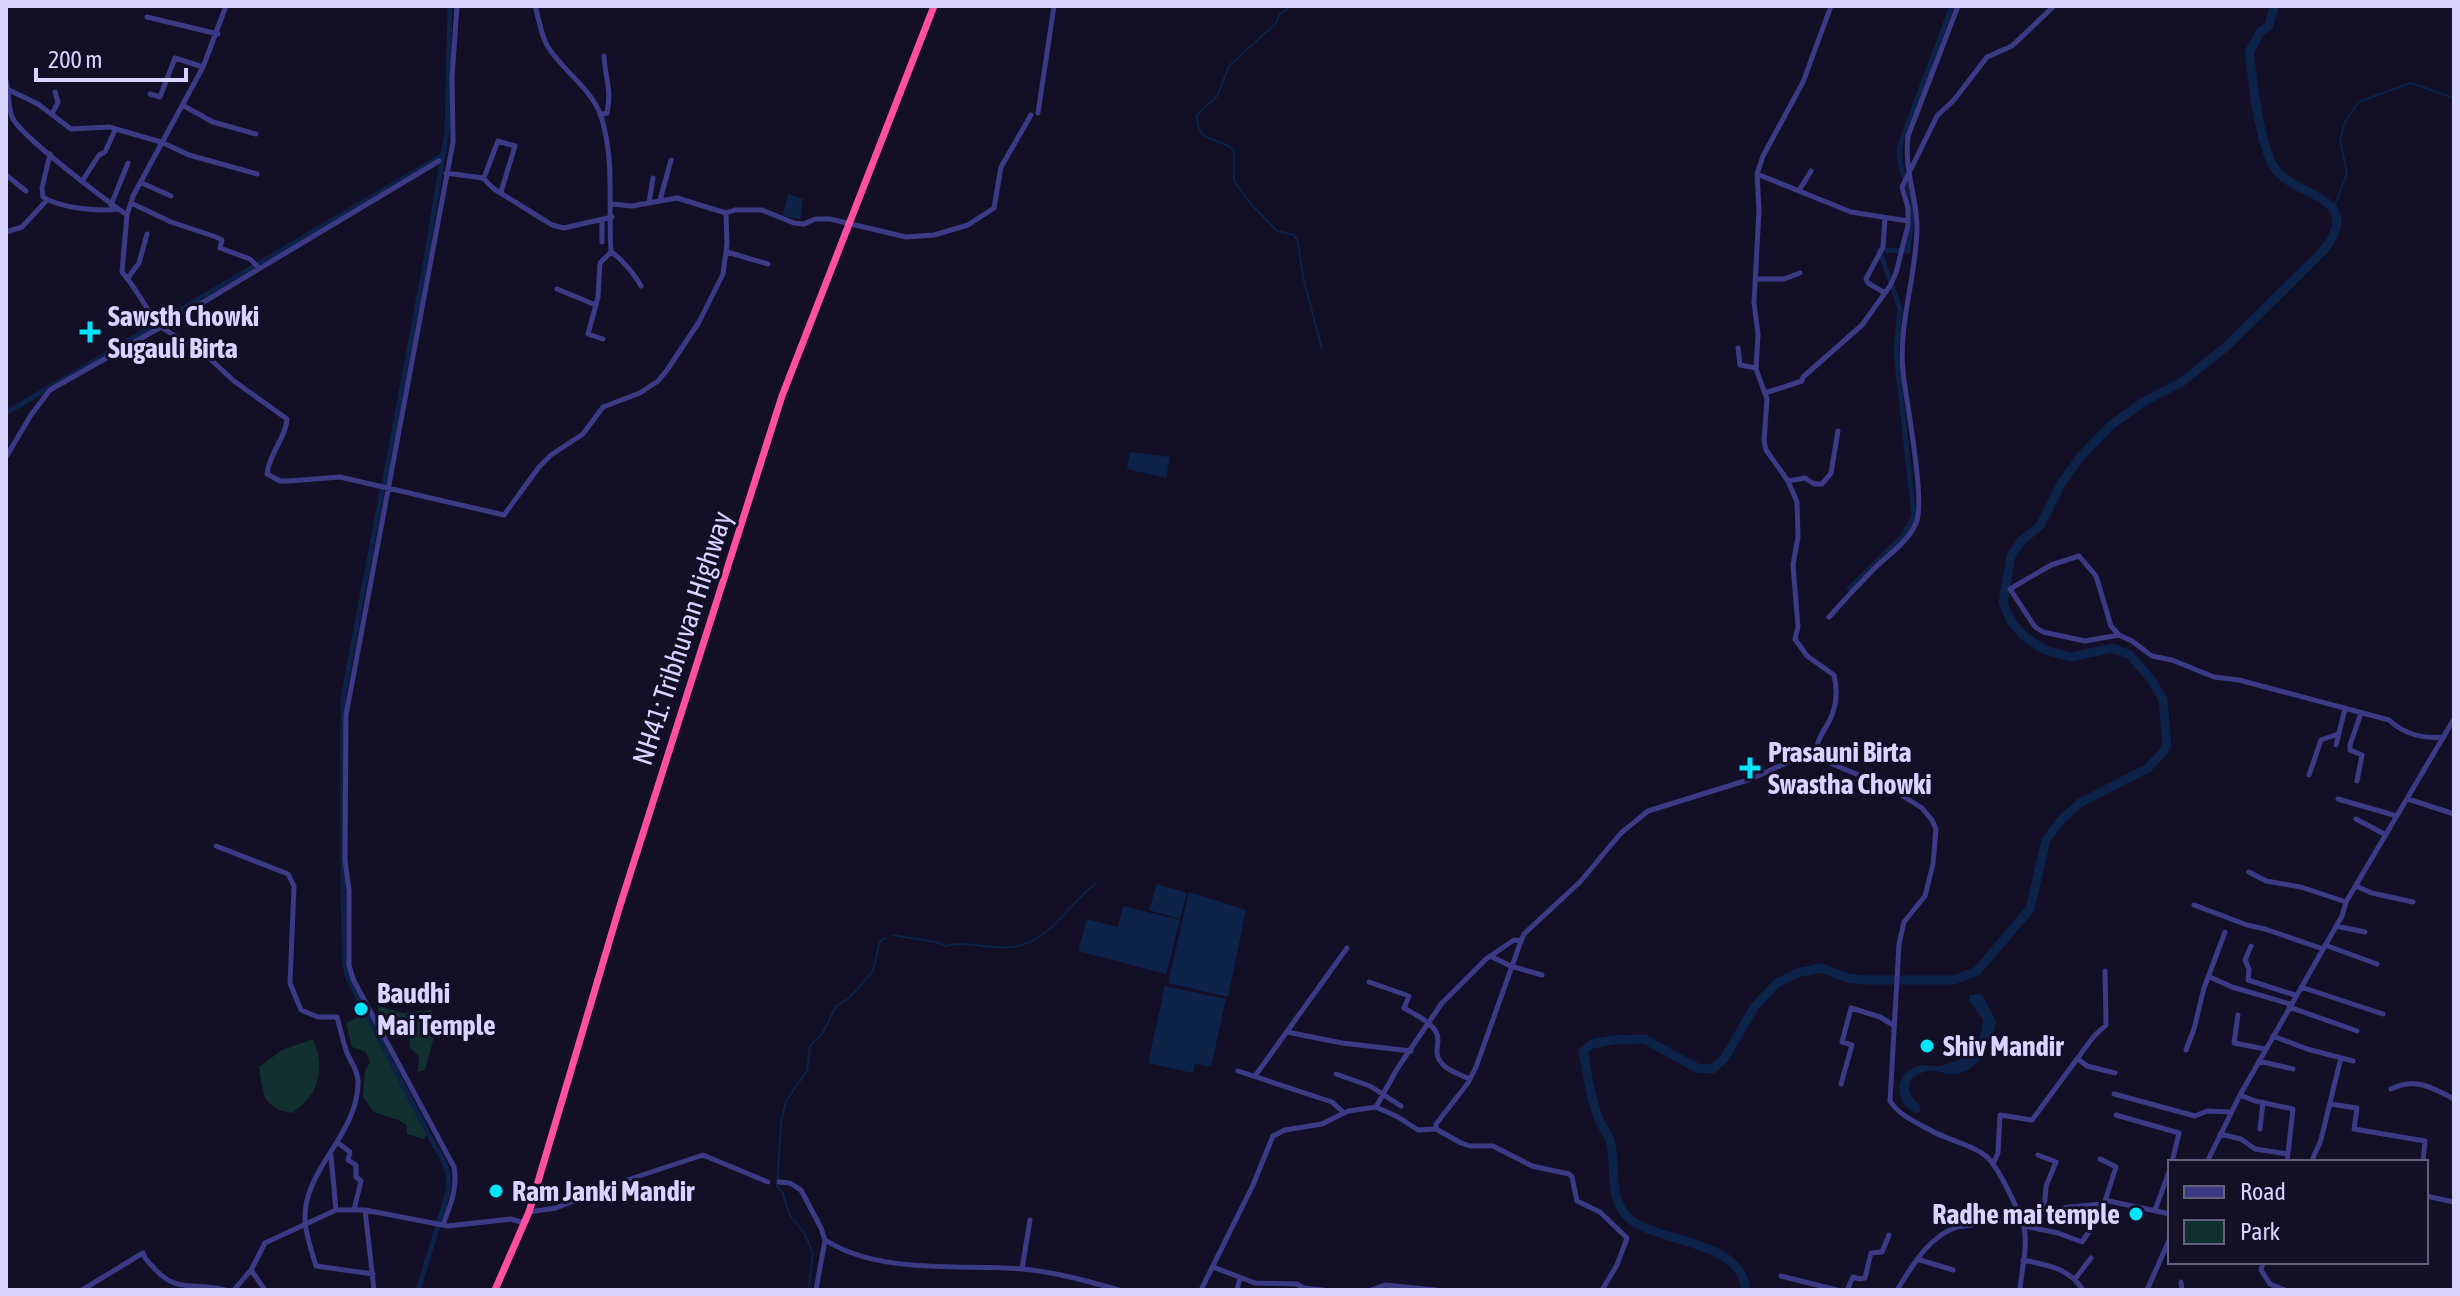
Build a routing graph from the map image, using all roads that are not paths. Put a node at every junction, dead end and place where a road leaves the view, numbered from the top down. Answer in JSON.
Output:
{"nodes":[{"id":1,"x":226,"y":6,"type":"edge"},
{"id":2,"x":457,"y":6,"type":"edge"},
{"id":3,"x":535,"y":6,"type":"edge"},
{"id":4,"x":934,"y":6,"type":"edge"},
{"id":5,"x":1054,"y":6,"type":"edge"},
{"id":6,"x":1831,"y":6,"type":"edge"},
{"id":7,"x":1958,"y":6,"type":"edge"},
{"id":8,"x":2054,"y":6,"type":"edge"},
{"id":9,"x":147,"y":17,"type":"dead end"},
{"id":10,"x":218,"y":34,"type":"junction"},
{"id":11,"x":604,"y":56,"type":"dead end"},
{"id":12,"x":203,"y":67,"type":"junction"},
{"id":13,"x":6,"y":80,"type":"edge"},
{"id":14,"x":9,"y":90,"type":"junction"},
{"id":15,"x":55,"y":92,"type":"dead end"},
{"id":16,"x":150,"y":94,"type":"dead end"},
{"id":17,"x":184,"y":106,"type":"junction"},
{"id":18,"x":9,"y":111,"type":"edge"},
{"id":19,"x":52,"y":114,"type":"junction"},
{"id":20,"x":600,"y":115,"type":"junction"},
{"id":21,"x":10,"y":120,"type":"edge"},
{"id":22,"x":115,"y":130,"type":"junction"},
{"id":23,"x":256,"y":134,"type":"dead end"},
{"id":24,"x":162,"y":143,"type":"junction"},
{"id":25,"x":50,"y":154,"type":"junction"},
{"id":26,"x":671,"y":160,"type":"dead end"},
{"id":27,"x":439,"y":161,"type":"dead end"},
{"id":28,"x":128,"y":163,"type":"dead end"},
{"id":29,"x":1811,"y":171,"type":"dead end"},
{"id":30,"x":446,"y":173,"type":"junction"},
{"id":31,"x":257,"y":174,"type":"dead end"},
{"id":32,"x":1757,"y":174,"type":"junction"},
{"id":33,"x":6,"y":175,"type":"edge"},
{"id":34,"x":485,"y":175,"type":"dead end"},
{"id":35,"x":653,"y":178,"type":"dead end"},
{"id":36,"x":1908,"y":178,"type":"junction"},
{"id":37,"x":83,"y":180,"type":"junction"},
{"id":38,"x":142,"y":183,"type":"junction"},
{"id":39,"x":1800,"y":189,"type":"junction"},
{"id":40,"x":26,"y":191,"type":"dead end"},
{"id":41,"x":501,"y":192,"type":"junction"},
{"id":42,"x":171,"y":196,"type":"dead end"},
{"id":43,"x":47,"y":200,"type":"junction"},
{"id":44,"x":660,"y":200,"type":"junction"},
{"id":45,"x":131,"y":203,"type":"junction"},
{"id":46,"x":649,"y":203,"type":"junction"},
{"id":47,"x":612,"y":204,"type":"junction"},
{"id":48,"x":111,"y":205,"type":"junction"},
{"id":49,"x":118,"y":209,"type":"junction"},
{"id":50,"x":726,"y":213,"type":"junction"},
{"id":51,"x":127,"y":215,"type":"junction"},
{"id":52,"x":612,"y":217,"type":"junction"},
{"id":53,"x":1885,"y":218,"type":"junction"},
{"id":54,"x":602,"y":221,"type":"junction"},
{"id":55,"x":1908,"y":221,"type":"junction"},
{"id":56,"x":849,"y":224,"type":"junction"},
{"id":57,"x":6,"y":232,"type":"edge"},
{"id":58,"x":147,"y":234,"type":"dead end"},
{"id":59,"x":602,"y":242,"type":"dead end"},
{"id":60,"x":611,"y":252,"type":"junction"},
{"id":61,"x":727,"y":252,"type":"junction"},
{"id":62,"x":768,"y":264,"type":"dead end"},
{"id":63,"x":259,"y":268,"type":"junction"},
{"id":64,"x":1800,"y":273,"type":"dead end"},
{"id":65,"x":127,"y":279,"type":"junction"},
{"id":66,"x":1755,"y":279,"type":"junction"},
{"id":67,"x":641,"y":286,"type":"dead end"},
{"id":68,"x":557,"y":289,"type":"dead end"},
{"id":69,"x":1885,"y":293,"type":"junction"},
{"id":70,"x":596,"y":305,"type":"junction"},
{"id":71,"x":160,"y":326,"type":"junction"},
{"id":72,"x":603,"y":339,"type":"dead end"},
{"id":73,"x":1738,"y":348,"type":"dead end"},
{"id":74,"x":1756,"y":368,"type":"junction"},
{"id":75,"x":1765,"y":393,"type":"junction"},
{"id":76,"x":1838,"y":431,"type":"dead end"},
{"id":77,"x":6,"y":457,"type":"edge"},
{"id":78,"x":1788,"y":481,"type":"junction"},
{"id":79,"x":388,"y":488,"type":"junction"},
{"id":80,"x":1829,"y":617,"type":"dead end"},
{"id":81,"x":2119,"y":635,"type":"junction"},
{"id":82,"x":2345,"y":709,"type":"junction"},
{"id":83,"x":2361,"y":713,"type":"junction"},
{"id":84,"x":2454,"y":719,"type":"edge"},
{"id":85,"x":2338,"y":734,"type":"junction"},
{"id":86,"x":2444,"y":737,"type":"junction"},
{"id":87,"x":2336,"y":745,"type":"dead end"},
{"id":88,"x":1818,"y":758,"type":"junction"},
{"id":89,"x":2309,"y":775,"type":"dead end"},
{"id":90,"x":2357,"y":781,"type":"dead end"},
{"id":91,"x":2338,"y":799,"type":"dead end"},
{"id":92,"x":2408,"y":799,"type":"junction"},
{"id":93,"x":2454,"y":814,"type":"edge"},
{"id":94,"x":2397,"y":816,"type":"junction"},
{"id":95,"x":2356,"y":819,"type":"dead end"},
{"id":96,"x":2386,"y":835,"type":"junction"},
{"id":97,"x":216,"y":846,"type":"dead end"},
{"id":98,"x":2249,"y":872,"type":"dead end"},
{"id":99,"x":2356,"y":886,"type":"junction"},
{"id":100,"x":2346,"y":902,"type":"junction"},
{"id":101,"x":2413,"y":902,"type":"dead end"},
{"id":102,"x":2194,"y":905,"type":"dead end"},
{"id":103,"x":2336,"y":926,"type":"junction"},
{"id":104,"x":2225,"y":932,"type":"dead end"},
{"id":105,"x":2365,"y":932,"type":"dead end"},
{"id":106,"x":1521,"y":941,"type":"junction"},
{"id":107,"x":2251,"y":946,"type":"dead end"},
{"id":108,"x":2324,"y":947,"type":"junction"},
{"id":109,"x":1347,"y":948,"type":"dead end"},
{"id":110,"x":1490,"y":956,"type":"junction"},
{"id":111,"x":2377,"y":964,"type":"dead end"},
{"id":112,"x":1511,"y":966,"type":"junction"},
{"id":113,"x":2105,"y":971,"type":"dead end"},
{"id":114,"x":1542,"y":975,"type":"dead end"},
{"id":115,"x":2208,"y":976,"type":"junction"},
{"id":116,"x":1369,"y":982,"type":"dead end"},
{"id":117,"x":2301,"y":987,"type":"junction"},
{"id":118,"x":2296,"y":995,"type":"junction"},
{"id":119,"x":2290,"y":1006,"type":"junction"},
{"id":120,"x":2383,"y":1014,"type":"dead end"},
{"id":121,"x":2238,"y":1015,"type":"dead end"},
{"id":122,"x":1429,"y":1024,"type":"junction"},
{"id":123,"x":1893,"y":1025,"type":"junction"},
{"id":124,"x":2357,"y":1031,"type":"dead end"},
{"id":125,"x":1287,"y":1032,"type":"junction"},
{"id":126,"x":2273,"y":1036,"type":"junction"},
{"id":127,"x":2265,"y":1049,"type":"junction"},
{"id":128,"x":2186,"y":1050,"type":"dead end"},
{"id":129,"x":1411,"y":1051,"type":"junction"},
{"id":130,"x":2341,"y":1058,"type":"junction"},
{"id":131,"x":2078,"y":1059,"type":"junction"},
{"id":132,"x":2259,"y":1061,"type":"junction"},
{"id":133,"x":2353,"y":1061,"type":"dead end"},
{"id":134,"x":2293,"y":1069,"type":"dead end"},
{"id":135,"x":1238,"y":1071,"type":"dead end"},
{"id":136,"x":2115,"y":1073,"type":"dead end"},
{"id":137,"x":1336,"y":1074,"type":"dead end"},
{"id":138,"x":1255,"y":1076,"type":"junction"},
{"id":139,"x":1470,"y":1079,"type":"junction"},
{"id":140,"x":1841,"y":1084,"type":"dead end"},
{"id":141,"x":2391,"y":1089,"type":"dead end"},
{"id":142,"x":2114,"y":1094,"type":"dead end"},
{"id":143,"x":1384,"y":1095,"type":"junction"},
{"id":144,"x":2240,"y":1095,"type":"junction"},
{"id":145,"x":2454,"y":1099,"type":"edge"},
{"id":146,"x":2263,"y":1102,"type":"junction"},
{"id":147,"x":2330,"y":1104,"type":"junction"},
{"id":148,"x":1401,"y":1106,"type":"dead end"},
{"id":149,"x":1376,"y":1107,"type":"junction"},
{"id":150,"x":2230,"y":1112,"type":"junction"},
{"id":151,"x":1344,"y":1113,"type":"junction"},
{"id":152,"x":2116,"y":1115,"type":"dead end"},
{"id":153,"x":1436,"y":1129,"type":"junction"},
{"id":154,"x":2260,"y":1129,"type":"dead end"},
{"id":155,"x":2220,"y":1134,"type":"junction"},
{"id":156,"x":338,"y":1143,"type":"junction"},
{"id":157,"x":2288,"y":1154,"type":"junction"},
{"id":158,"x":331,"y":1155,"type":"junction"},
{"id":159,"x":2038,"y":1155,"type":"dead end"},
{"id":160,"x":2100,"y":1159,"type":"dead end"},
{"id":161,"x":2172,"y":1160,"type":"edge"},
{"id":162,"x":2208,"y":1160,"type":"edge"},
{"id":163,"x":2287,"y":1160,"type":"edge"},
{"id":164,"x":2312,"y":1160,"type":"edge"},
{"id":165,"x":2423,"y":1160,"type":"edge"},
{"id":166,"x":1993,"y":1164,"type":"junction"},
{"id":167,"x":768,"y":1182,"type":"dead end"},
{"id":168,"x":779,"y":1182,"type":"dead end"},
{"id":169,"x":2167,"y":1192,"type":"edge"},
{"id":170,"x":2428,"y":1196,"type":"edge"},
{"id":171,"x":2454,"y":1202,"type":"edge"},
{"id":172,"x":2103,"y":1203,"type":"junction"},
{"id":173,"x":336,"y":1210,"type":"junction"},
{"id":174,"x":354,"y":1210,"type":"junction"},
{"id":175,"x":365,"y":1210,"type":"junction"},
{"id":176,"x":2155,"y":1210,"type":"junction"},
{"id":177,"x":529,"y":1212,"type":"junction"},
{"id":178,"x":2044,"y":1212,"type":"junction"},
{"id":179,"x":2168,"y":1213,"type":"edge"},
{"id":180,"x":2020,"y":1218,"type":"junction"},
{"id":181,"x":1030,"y":1220,"type":"dead end"},
{"id":182,"x":305,"y":1223,"type":"junction"},
{"id":183,"x":525,"y":1224,"type":"junction"},
{"id":184,"x":443,"y":1225,"type":"junction"},
{"id":185,"x":2024,"y":1226,"type":"junction"},
{"id":186,"x":1889,"y":1235,"type":"dead end"},
{"id":187,"x":825,"y":1240,"type":"junction"},
{"id":188,"x":2168,"y":1243,"type":"edge"},
{"id":189,"x":2091,"y":1258,"type":"dead end"},
{"id":190,"x":1917,"y":1259,"type":"junction"},
{"id":191,"x":2023,"y":1260,"type":"junction"},
{"id":192,"x":2262,"y":1264,"type":"edge"},
{"id":193,"x":1213,"y":1267,"type":"junction"},
{"id":194,"x":1022,"y":1269,"type":"junction"},
{"id":195,"x":251,"y":1270,"type":"junction"},
{"id":196,"x":1953,"y":1270,"type":"dead end"},
{"id":197,"x":373,"y":1274,"type":"junction"},
{"id":198,"x":1781,"y":1276,"type":"dead end"},
{"id":199,"x":1240,"y":1278,"type":"junction"},
{"id":200,"x":2075,"y":1279,"type":"junction"},
{"id":201,"x":2181,"y":1282,"type":"dead end"},
{"id":202,"x":1280,"y":1288,"type":"edge"},
{"id":203,"x":1410,"y":1288,"type":"edge"},
{"id":204,"x":82,"y":1290,"type":"edge"},
{"id":205,"x":225,"y":1290,"type":"edge"},
{"id":206,"x":234,"y":1290,"type":"edge"},
{"id":207,"x":265,"y":1290,"type":"edge"},
{"id":208,"x":374,"y":1290,"type":"edge"},
{"id":209,"x":495,"y":1290,"type":"edge"},
{"id":210,"x":816,"y":1290,"type":"edge"},
{"id":211,"x":1119,"y":1290,"type":"edge"},
{"id":212,"x":1201,"y":1290,"type":"edge"},
{"id":213,"x":1237,"y":1290,"type":"edge"},
{"id":214,"x":1323,"y":1290,"type":"edge"},
{"id":215,"x":1371,"y":1290,"type":"edge"},
{"id":216,"x":1428,"y":1290,"type":"edge"},
{"id":217,"x":1436,"y":1290,"type":"edge"},
{"id":218,"x":1602,"y":1290,"type":"edge"},
{"id":219,"x":1837,"y":1290,"type":"edge"},
{"id":220,"x":1847,"y":1290,"type":"edge"},
{"id":221,"x":1897,"y":1290,"type":"edge"},
{"id":222,"x":2020,"y":1290,"type":"edge"},
{"id":223,"x":2083,"y":1290,"type":"edge"},
{"id":224,"x":2147,"y":1290,"type":"edge"},
{"id":225,"x":2182,"y":1290,"type":"edge"},
{"id":226,"x":2285,"y":1290,"type":"edge"}],
"edges":[{"from":1,"to":10,"type":"street"},
{"from":2,"to":30,"type":"street"},
{"from":3,"to":20,"type":"street"},
{"from":4,"to":56,"type":"highway","name":"NH41: Tribhuvan Highway"},
{"from":5,"to":56,"type":"street"},
{"from":6,"to":32,"type":"street"},
{"from":7,"to":36,"type":"street"},
{"from":8,"to":36,"type":"street"},
{"from":9,"to":10,"type":"street"},
{"from":10,"to":12,"type":"street"},
{"from":11,"to":20,"type":"street"},
{"from":12,"to":16,"type":"street"},
{"from":12,"to":17,"type":"street"},
{"from":13,"to":14,"type":"street"},
{"from":14,"to":18,"type":"street"},
{"from":14,"to":19,"type":"street"},
{"from":15,"to":19,"type":"street"},
{"from":17,"to":23,"type":"street"},
{"from":17,"to":24,"type":"street"},
{"from":18,"to":21,"type":"street"},
{"from":19,"to":22,"type":"street"},
{"from":20,"to":47,"type":"street"},
{"from":21,"to":25,"type":"street"},
{"from":22,"to":24,"type":"street"},
{"from":22,"to":37,"type":"street"},
{"from":24,"to":31,"type":"street"},
{"from":24,"to":38,"type":"street"},
{"from":25,"to":37,"type":"street"},
{"from":25,"to":43,"type":"street"},
{"from":26,"to":44,"type":"street"},
{"from":27,"to":63,"type":"street"},
{"from":28,"to":48,"type":"street"},
{"from":29,"to":39,"type":"street"},
{"from":30,"to":41,"type":"street"},
{"from":30,"to":79,"type":"street"},
{"from":32,"to":39,"type":"street"},
{"from":32,"to":66,"type":"street"},
{"from":33,"to":40,"type":"street"},
{"from":34,"to":41,"type":"street"},
{"from":35,"to":46,"type":"street"},
{"from":36,"to":55,"type":"street"},
{"from":36,"to":80,"type":"street"},
{"from":37,"to":48,"type":"street"},
{"from":38,"to":42,"type":"street"},
{"from":38,"to":45,"type":"street"},
{"from":39,"to":53,"type":"street"},
{"from":41,"to":54,"type":"street"},
{"from":43,"to":49,"type":"street"},
{"from":43,"to":57,"type":"street"},
{"from":44,"to":46,"type":"street"},
{"from":44,"to":50,"type":"street"},
{"from":45,"to":51,"type":"street"},
{"from":45,"to":63,"type":"street"},
{"from":46,"to":47,"type":"street"},
{"from":47,"to":52,"type":"street"},
{"from":48,"to":49,"type":"street"},
{"from":49,"to":51,"type":"street"},
{"from":50,"to":56,"type":"street"},
{"from":50,"to":61,"type":"street"},
{"from":51,"to":65,"type":"street"},
{"from":52,"to":54,"type":"street"},
{"from":52,"to":60,"type":"street"},
{"from":53,"to":55,"type":"street"},
{"from":53,"to":69,"type":"street"},
{"from":54,"to":59,"type":"street"},
{"from":55,"to":69,"type":"street"},
{"from":56,"to":177,"type":"highway","name":"NH41: Tribhuvan Highway"},
{"from":58,"to":65,"type":"street"},
{"from":60,"to":67,"type":"street"},
{"from":60,"to":70,"type":"street"},
{"from":61,"to":62,"type":"street"},
{"from":61,"to":79,"type":"street"},
{"from":63,"to":71,"type":"street"},
{"from":64,"to":66,"type":"street"},
{"from":65,"to":71,"type":"street"},
{"from":66,"to":74,"type":"street"},
{"from":68,"to":70,"type":"street"},
{"from":69,"to":75,"type":"street"},
{"from":70,"to":72,"type":"street"},
{"from":71,"to":77,"type":"street"},
{"from":71,"to":79,"type":"street"},
{"from":73,"to":74,"type":"street"},
{"from":74,"to":75,"type":"street"},
{"from":75,"to":78,"type":"street"},
{"from":76,"to":78,"type":"street"},
{"from":78,"to":88,"type":"street"},
{"from":79,"to":184,"type":"street"},
{"from":81,"to":81,"type":"street"},
{"from":81,"to":82,"type":"street"},
{"from":82,"to":83,"type":"street"},
{"from":82,"to":85,"type":"street"},
{"from":83,"to":86,"type":"street"},
{"from":83,"to":90,"type":"street"},
{"from":84,"to":86,"type":"street"},
{"from":85,"to":87,"type":"street"},
{"from":85,"to":89,"type":"street"},
{"from":86,"to":92,"type":"street"},
{"from":88,"to":106,"type":"street"},
{"from":88,"to":123,"type":"street"},
{"from":91,"to":94,"type":"street"},
{"from":92,"to":93,"type":"street"},
{"from":92,"to":94,"type":"street"},
{"from":94,"to":96,"type":"street"},
{"from":95,"to":96,"type":"street"},
{"from":96,"to":99,"type":"street"},
{"from":97,"to":156,"type":"street"},
{"from":98,"to":100,"type":"street"},
{"from":99,"to":100,"type":"street"},
{"from":99,"to":101,"type":"street"},
{"from":100,"to":103,"type":"street"},
{"from":102,"to":108,"type":"street"},
{"from":103,"to":105,"type":"street"},
{"from":103,"to":108,"type":"street"},
{"from":104,"to":115,"type":"street"},
{"from":106,"to":110,"type":"street"},
{"from":106,"to":112,"type":"street"},
{"from":107,"to":118,"type":"street"},
{"from":108,"to":111,"type":"street"},
{"from":108,"to":117,"type":"street"},
{"from":109,"to":125,"type":"street"},
{"from":110,"to":112,"type":"street"},
{"from":110,"to":122,"type":"street"},
{"from":112,"to":114,"type":"street"},
{"from":112,"to":139,"type":"street"},
{"from":113,"to":131,"type":"street"},
{"from":115,"to":119,"type":"street"},
{"from":115,"to":128,"type":"street"},
{"from":116,"to":122,"type":"street"},
{"from":117,"to":118,"type":"street"},
{"from":117,"to":120,"type":"street"},
{"from":118,"to":119,"type":"street"},
{"from":119,"to":124,"type":"street"},
{"from":119,"to":126,"type":"street"},
{"from":121,"to":127,"type":"street"},
{"from":122,"to":129,"type":"street"},
{"from":122,"to":139,"type":"street"},
{"from":123,"to":140,"type":"street"},
{"from":123,"to":166,"type":"street"},
{"from":125,"to":129,"type":"street"},
{"from":125,"to":138,"type":"street"},
{"from":126,"to":127,"type":"street"},
{"from":126,"to":130,"type":"street"},
{"from":127,"to":132,"type":"street"},
{"from":129,"to":143,"type":"street"},
{"from":130,"to":133,"type":"street"},
{"from":130,"to":147,"type":"street"},
{"from":131,"to":136,"type":"street"},
{"from":131,"to":166,"type":"street"},
{"from":132,"to":134,"type":"street"},
{"from":132,"to":144,"type":"street"},
{"from":135,"to":138,"type":"street"},
{"from":137,"to":143,"type":"street"},
{"from":138,"to":151,"type":"street"},
{"from":139,"to":153,"type":"street"},
{"from":141,"to":145,"type":"street"},
{"from":142,"to":150,"type":"street"},
{"from":143,"to":148,"type":"street"},
{"from":143,"to":149,"type":"street"},
{"from":144,"to":146,"type":"street"},
{"from":144,"to":150,"type":"street"},
{"from":146,"to":154,"type":"street"},
{"from":146,"to":157,"type":"street"},
{"from":147,"to":164,"type":"street"},
{"from":147,"to":165,"type":"street"},
{"from":149,"to":151,"type":"street"},
{"from":149,"to":153,"type":"street"},
{"from":150,"to":155,"type":"street"},
{"from":151,"to":193,"type":"street"},
{"from":152,"to":161,"type":"street"},
{"from":153,"to":218,"type":"street"},
{"from":155,"to":157,"type":"street"},
{"from":155,"to":162,"type":"street"},
{"from":156,"to":158,"type":"street"},
{"from":156,"to":174,"type":"street"},
{"from":157,"to":163,"type":"street"},
{"from":158,"to":173,"type":"street"},
{"from":158,"to":182,"type":"street"},
{"from":159,"to":178,"type":"street"},
{"from":160,"to":172,"type":"street"},
{"from":166,"to":180,"type":"street"},
{"from":167,"to":177,"type":"street"},
{"from":168,"to":187,"type":"street"},
{"from":169,"to":176,"type":"street"},
{"from":170,"to":171,"type":"street"},
{"from":172,"to":176,"type":"street"},
{"from":172,"to":178,"type":"street"},
{"from":172,"to":185,"type":"street"},
{"from":173,"to":174,"type":"street"},
{"from":173,"to":182,"type":"street"},
{"from":174,"to":175,"type":"street"},
{"from":175,"to":184,"type":"street"},
{"from":175,"to":197,"type":"street"},
{"from":176,"to":179,"type":"street"},
{"from":177,"to":183,"type":"highway","name":"NH41: Tribhuvan Highway"},
{"from":178,"to":180,"type":"street"},
{"from":180,"to":185,"type":"street"},
{"from":180,"to":190,"type":"street"},
{"from":181,"to":194,"type":"street"},
{"from":182,"to":195,"type":"street"},
{"from":182,"to":197,"type":"street"},
{"from":183,"to":184,"type":"street"},
{"from":183,"to":209,"type":"highway","name":"NH41: Tribhuvan Highway"},
{"from":185,"to":191,"type":"street"},
{"from":186,"to":220,"type":"street"},
{"from":187,"to":194,"type":"street"},
{"from":187,"to":210,"type":"street"},
{"from":188,"to":224,"type":"street"},
{"from":189,"to":200,"type":"street"},
{"from":190,"to":196,"type":"street"},
{"from":190,"to":221,"type":"street"},
{"from":191,"to":200,"type":"street"},
{"from":191,"to":222,"type":"street"},
{"from":192,"to":226,"type":"street"},
{"from":193,"to":199,"type":"street"},
{"from":193,"to":212,"type":"street"},
{"from":194,"to":211,"type":"street"},
{"from":195,"to":206,"type":"street"},
{"from":195,"to":207,"type":"street"},
{"from":197,"to":208,"type":"street"},
{"from":198,"to":219,"type":"street"},
{"from":199,"to":202,"type":"street"},
{"from":199,"to":213,"type":"street"},
{"from":200,"to":223,"type":"street"},
{"from":201,"to":225,"type":"street"},
{"from":202,"to":214,"type":"street"},
{"from":203,"to":215,"type":"street"},
{"from":203,"to":216,"type":"street"},
{"from":204,"to":205,"type":"street"},
{"from":216,"to":217,"type":"street"}]}
